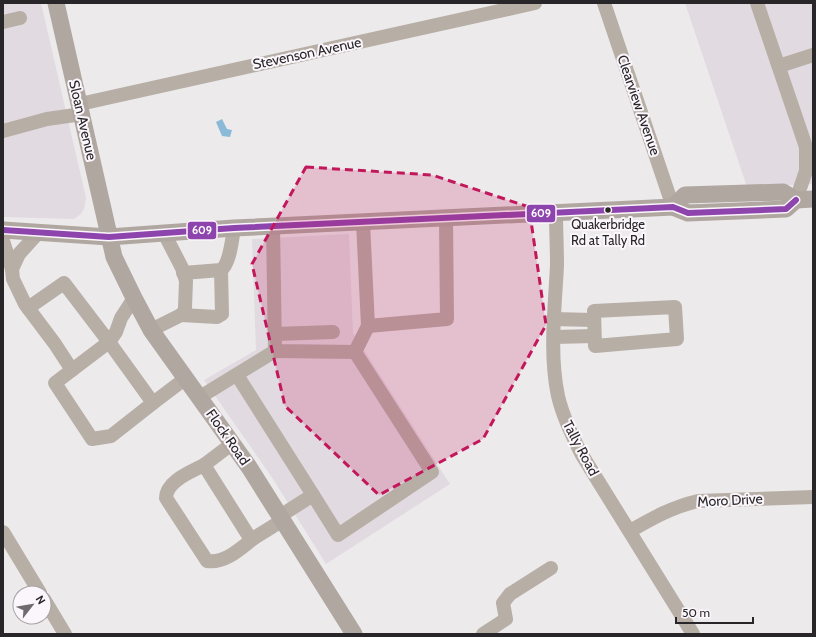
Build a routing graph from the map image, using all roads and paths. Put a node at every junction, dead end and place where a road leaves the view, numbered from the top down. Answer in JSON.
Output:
{"nodes":[{"id":1,"x":56,"y":3,"type":"edge"},
{"id":2,"x":535,"y":3,"type":"edge"},
{"id":3,"x":604,"y":3,"type":"edge"},
{"id":4,"x":757,"y":3,"type":"edge"},
{"id":5,"x":20,"y":18,"type":"dead end"},
{"id":6,"x":3,"y":22,"type":"edge"},
{"id":7,"x":813,"y":55,"type":"edge"},
{"id":8,"x":779,"y":66,"type":"junction"},
{"id":9,"x":81,"y":109,"type":"junction"},
{"id":10,"x":3,"y":131,"type":"edge"},
{"id":11,"x":806,"y":147,"type":"junction"},
{"id":12,"x":813,"y":161,"type":"edge"},
{"id":13,"x":813,"y":199,"type":"edge"},
{"id":14,"x":796,"y":200,"type":"junction"},
{"id":15,"x":673,"y":207,"type":"junction"},
{"id":16,"x":556,"y":213,"type":"junction"},
{"id":17,"x":446,"y":218,"type":"junction"},
{"id":18,"x":363,"y":222,"type":"junction"},
{"id":19,"x":273,"y":226,"type":"junction"},
{"id":20,"x":234,"y":228,"type":"junction"},
{"id":21,"x":3,"y":230,"type":"edge"},
{"id":22,"x":38,"y":233,"type":"junction"},
{"id":23,"x":164,"y":233,"type":"junction"},
{"id":24,"x":109,"y":237,"type":"junction"},
{"id":25,"x":3,"y":241,"type":"edge"},
{"id":26,"x":12,"y":269,"type":"junction"},
{"id":27,"x":221,"y":270,"type":"junction"},
{"id":28,"x":183,"y":273,"type":"junction"},
{"id":29,"x":134,"y":298,"type":"junction"},
{"id":30,"x":28,"y":308,"type":"junction"},
{"id":31,"x":181,"y":315,"type":"junction"},
{"id":32,"x":554,"y":319,"type":"junction"},
{"id":33,"x":593,"y":320,"type":"junction"},
{"id":34,"x":368,"y":326,"type":"junction"},
{"id":35,"x":151,"y":330,"type":"junction"},
{"id":36,"x":333,"y":332,"type":"dead end"},
{"id":37,"x":275,"y":334,"type":"junction"},
{"id":38,"x":594,"y":336,"type":"junction"},
{"id":39,"x":554,"y":337,"type":"junction"},
{"id":40,"x":109,"y":342,"type":"junction"},
{"id":41,"x":275,"y":351,"type":"junction"},
{"id":42,"x":355,"y":352,"type":"junction"},
{"id":43,"x":72,"y":370,"type":"junction"},
{"id":44,"x":236,"y":375,"type":"junction"},
{"id":45,"x":186,"y":378,"type":"junction"},
{"id":46,"x":200,"y":396,"type":"junction"},
{"id":47,"x":153,"y":403,"type":"junction"},
{"id":48,"x":233,"y":443,"type":"junction"},
{"id":49,"x":204,"y":465,"type":"junction"},
{"id":50,"x":313,"y":495,"type":"junction"},
{"id":51,"x":813,"y":497,"type":"edge"},
{"id":52,"x":282,"y":518,"type":"junction"},
{"id":53,"x":3,"y":532,"type":"edge"},
{"id":54,"x":630,"y":532,"type":"junction"},
{"id":55,"x":254,"y":538,"type":"junction"},
{"id":56,"x":551,"y":568,"type":"dead end"},
{"id":57,"x":35,"y":585,"type":"edge"},
{"id":58,"x":52,"y":612,"type":"edge"},
{"id":59,"x":65,"y":634,"type":"edge"},
{"id":60,"x":354,"y":634,"type":"edge"},
{"id":61,"x":483,"y":634,"type":"edge"},
{"id":62,"x":693,"y":634,"type":"edge"}],
"edges":[{"from":1,"to":9,"type":"main road","name":"Sloan Avenue"},
{"from":2,"to":9,"type":"street","name":"Stevenson Avenue"},
{"from":3,"to":15,"type":"street","name":"Clearview Avenue"},
{"from":4,"to":8,"type":"street"},
{"from":5,"to":6,"type":"street"},
{"from":7,"to":8,"type":"street"},
{"from":8,"to":11,"type":"street"},
{"from":9,"to":10,"type":"street","name":"Stevenson Avenue"},
{"from":9,"to":24,"type":"main road","name":"Sloan Avenue"},
{"from":11,"to":12,"type":"street"},
{"from":11,"to":14,"type":"street"},
{"from":13,"to":14,"type":"main road"},
{"from":14,"to":15,"type":"main road"},
{"from":15,"to":16,"type":"main road"},
{"from":16,"to":17,"type":"main road"},
{"from":16,"to":32,"type":"street","name":"Tally Road"},
{"from":17,"to":18,"type":"main road"},
{"from":17,"to":34,"type":"street"},
{"from":18,"to":19,"type":"main road"},
{"from":18,"to":34,"type":"street"},
{"from":19,"to":20,"type":"main road"},
{"from":19,"to":37,"type":"street"},
{"from":20,"to":23,"type":"main road"},
{"from":20,"to":27,"type":"street"},
{"from":21,"to":22,"type":"main road"},
{"from":22,"to":24,"type":"main road"},
{"from":22,"to":26,"type":"street"},
{"from":23,"to":24,"type":"main road"},
{"from":23,"to":28,"type":"street"},
{"from":24,"to":29,"type":"main road","name":"Flock Road"},
{"from":25,"to":26,"type":"street"},
{"from":26,"to":30,"type":"street"},
{"from":27,"to":28,"type":"street"},
{"from":27,"to":31,"type":"street"},
{"from":28,"to":31,"type":"street"},
{"from":29,"to":35,"type":"main road","name":"Flock Road"},
{"from":29,"to":40,"type":"street"},
{"from":30,"to":40,"type":"street"},
{"from":30,"to":43,"type":"street"},
{"from":31,"to":35,"type":"street"},
{"from":32,"to":33,"type":"street"},
{"from":32,"to":39,"type":"street","name":"Tally Road"},
{"from":33,"to":38,"type":"street"},
{"from":33,"to":38,"type":"street"},
{"from":34,"to":42,"type":"street"},
{"from":35,"to":45,"type":"main road","name":"Flock Road"},
{"from":36,"to":37,"type":"street"},
{"from":37,"to":41,"type":"street"},
{"from":38,"to":39,"type":"street"},
{"from":39,"to":54,"type":"street","name":"Tally Road"},
{"from":40,"to":43,"type":"street"},
{"from":40,"to":47,"type":"street"},
{"from":41,"to":42,"type":"street"},
{"from":41,"to":44,"type":"street"},
{"from":42,"to":50,"type":"street"},
{"from":43,"to":47,"type":"street"},
{"from":44,"to":46,"type":"street"},
{"from":44,"to":50,"type":"street"},
{"from":45,"to":46,"type":"main road","name":"Flock Road"},
{"from":45,"to":47,"type":"street"},
{"from":46,"to":48,"type":"main road","name":"Flock Road"},
{"from":48,"to":49,"type":"street"},
{"from":48,"to":52,"type":"main road","name":"Flock Road"},
{"from":49,"to":55,"type":"street"},
{"from":49,"to":55,"type":"street"},
{"from":50,"to":52,"type":"street"},
{"from":51,"to":54,"type":"street","name":"Moro Drive"},
{"from":52,"to":55,"type":"street"},
{"from":52,"to":60,"type":"main road","name":"Flock Road"},
{"from":53,"to":57,"type":"street"},
{"from":54,"to":62,"type":"street","name":"Tally Road"},
{"from":56,"to":61,"type":"street"},
{"from":58,"to":59,"type":"street"}]}
